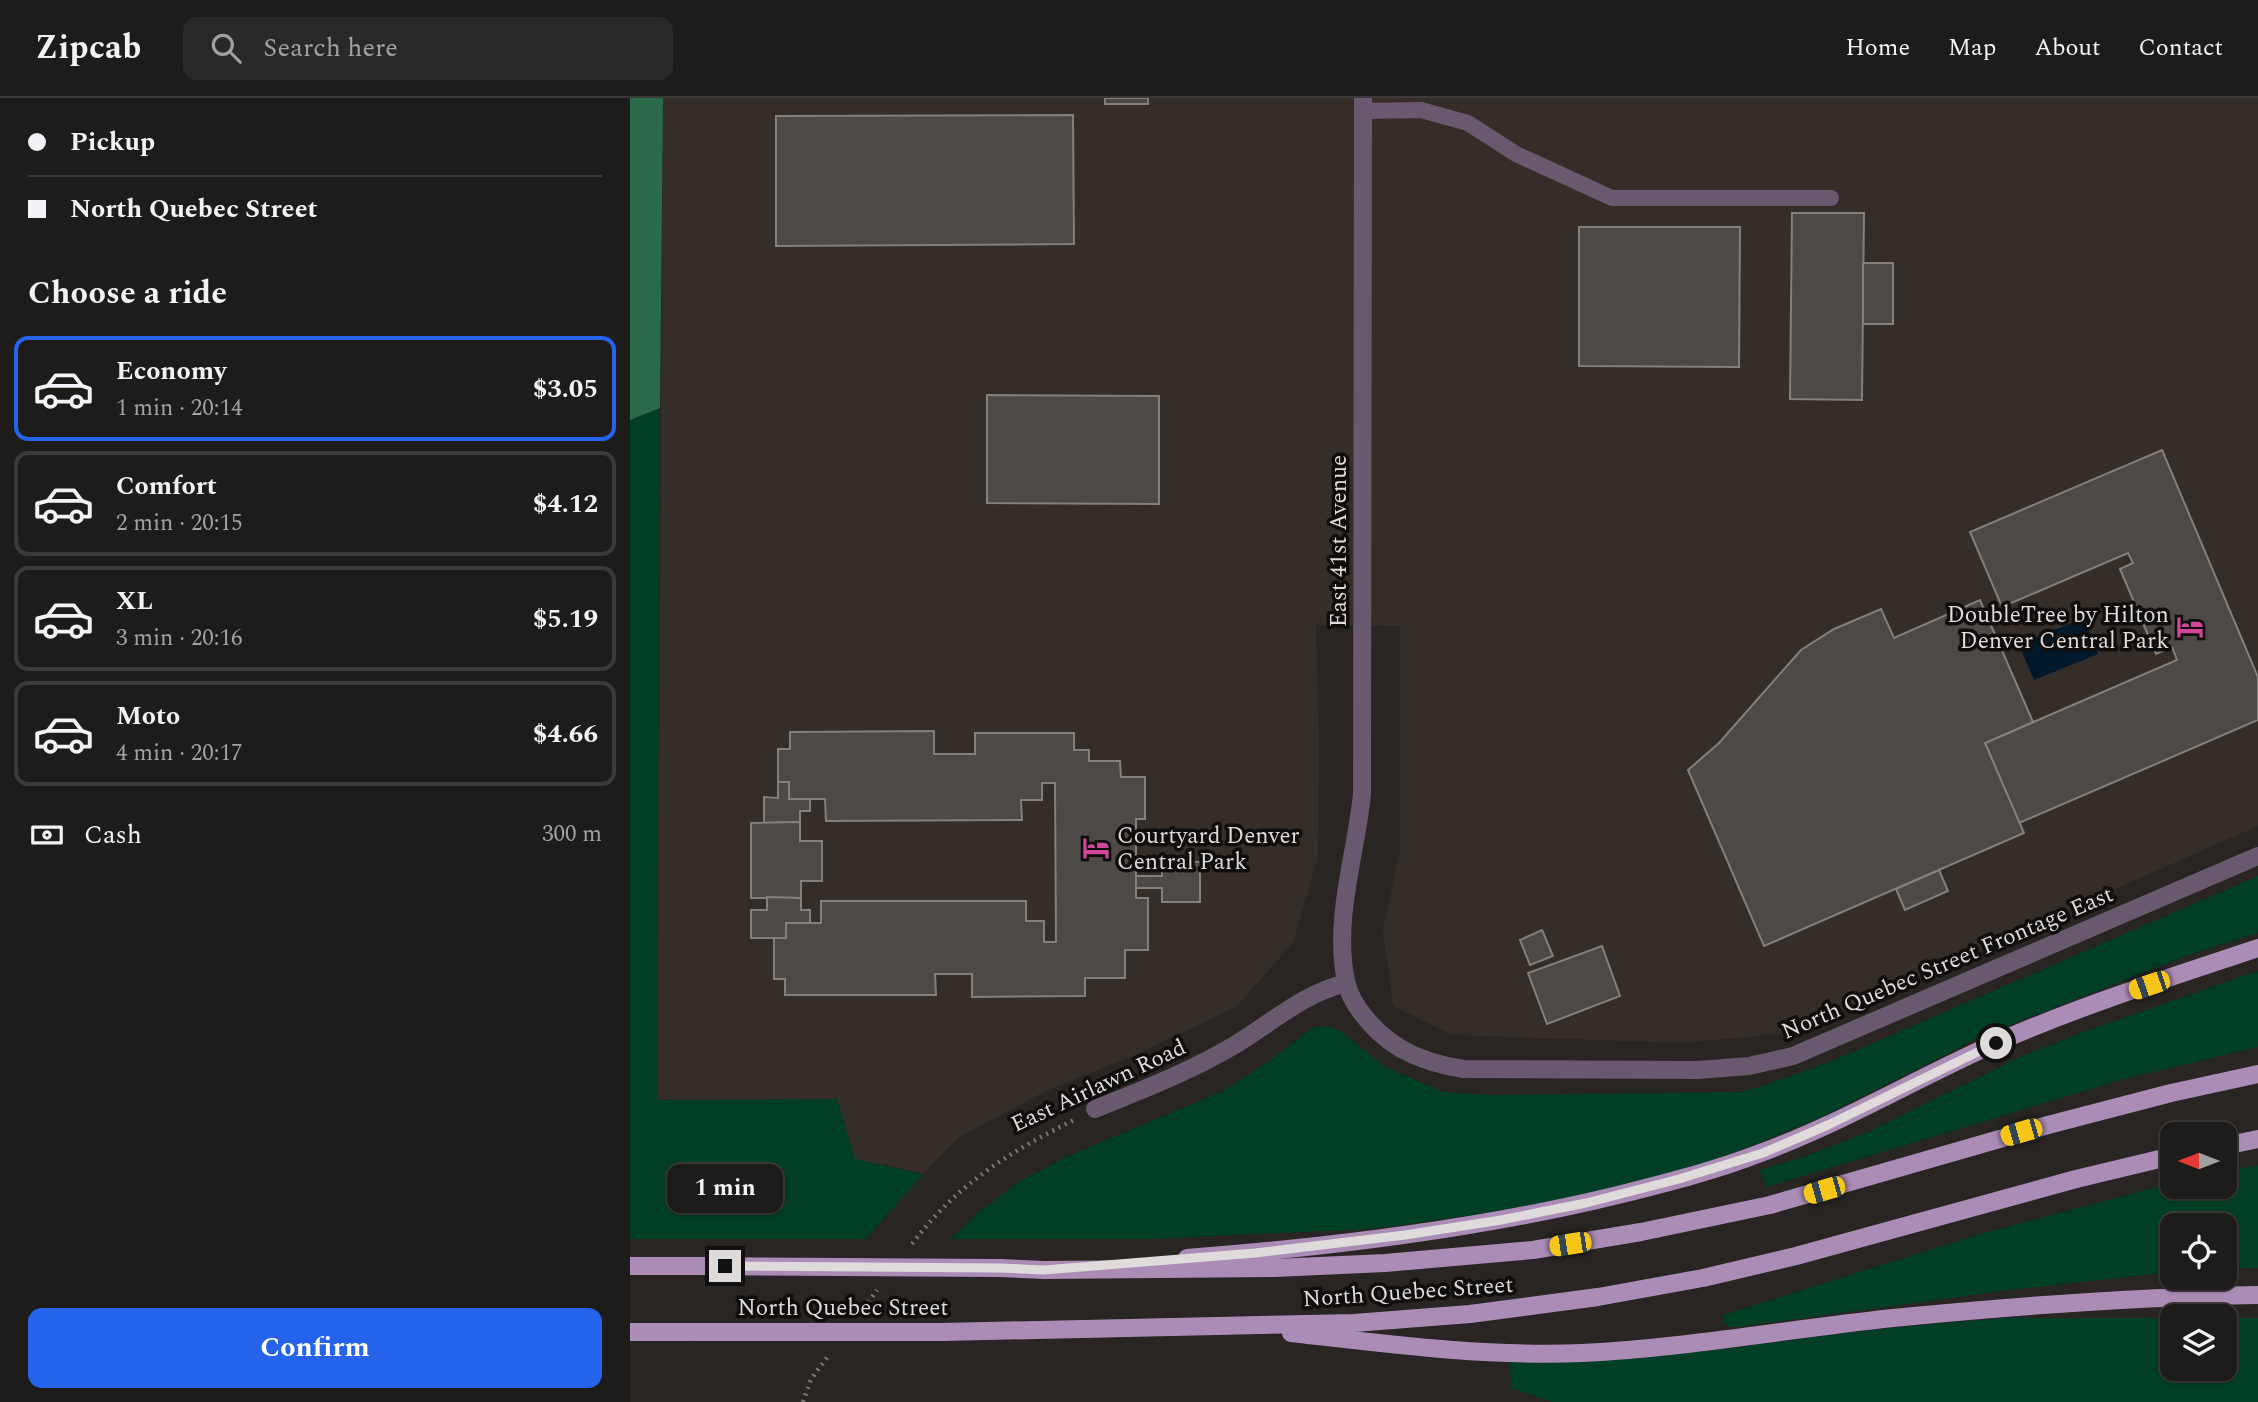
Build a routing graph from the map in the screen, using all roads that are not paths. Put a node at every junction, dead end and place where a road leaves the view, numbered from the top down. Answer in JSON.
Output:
{"nodes":[{"id":1,"x":1363,"y":105,"type":"edge"},
{"id":2,"x":1831,"y":198,"type":"dead end"},
{"id":3,"x":2258,"y":856,"type":"edge"},
{"id":4,"x":2258,"y":948,"type":"edge"},
{"id":5,"x":1346,"y":983,"type":"junction"},
{"id":6,"x":2258,"y":1074,"type":"edge"},
{"id":7,"x":1095,"y":1109,"type":"road end"},
{"id":8,"x":2258,"y":1139,"type":"edge"},
{"id":9,"x":2237,"y":1143,"type":"edge"},
{"id":10,"x":2160,"y":1159,"type":"edge"},
{"id":11,"x":630,"y":1266,"type":"edge"},
{"id":12,"x":1044,"y":1270,"type":"junction"},
{"id":13,"x":2258,"y":1295,"type":"edge"},
{"id":14,"x":1214,"y":1325,"type":"junction"},
{"id":15,"x":630,"y":1332,"type":"edge"}],
"edges":[{"from":1,"to":2,"type":"lane"},
{"from":1,"to":5,"type":"street","name":"East 41st Avenue"},
{"from":3,"to":5,"type":"street","name":"North Quebec Street Frontage East"},
{"from":4,"to":12,"type":"main road"},
{"from":5,"to":7,"type":"street","name":"East Airlawn Road"},
{"from":6,"to":12,"type":"main road","name":"North Quebec Street"},
{"from":8,"to":9,"type":"main road"},
{"from":10,"to":14,"type":"main road","name":"North Quebec Street"},
{"from":11,"to":12,"type":"main road","name":"North Quebec Street","bridge":true},
{"from":13,"to":14,"type":"main road"},
{"from":14,"to":15,"type":"main road","name":"North Quebec Street","bridge":true}]}
